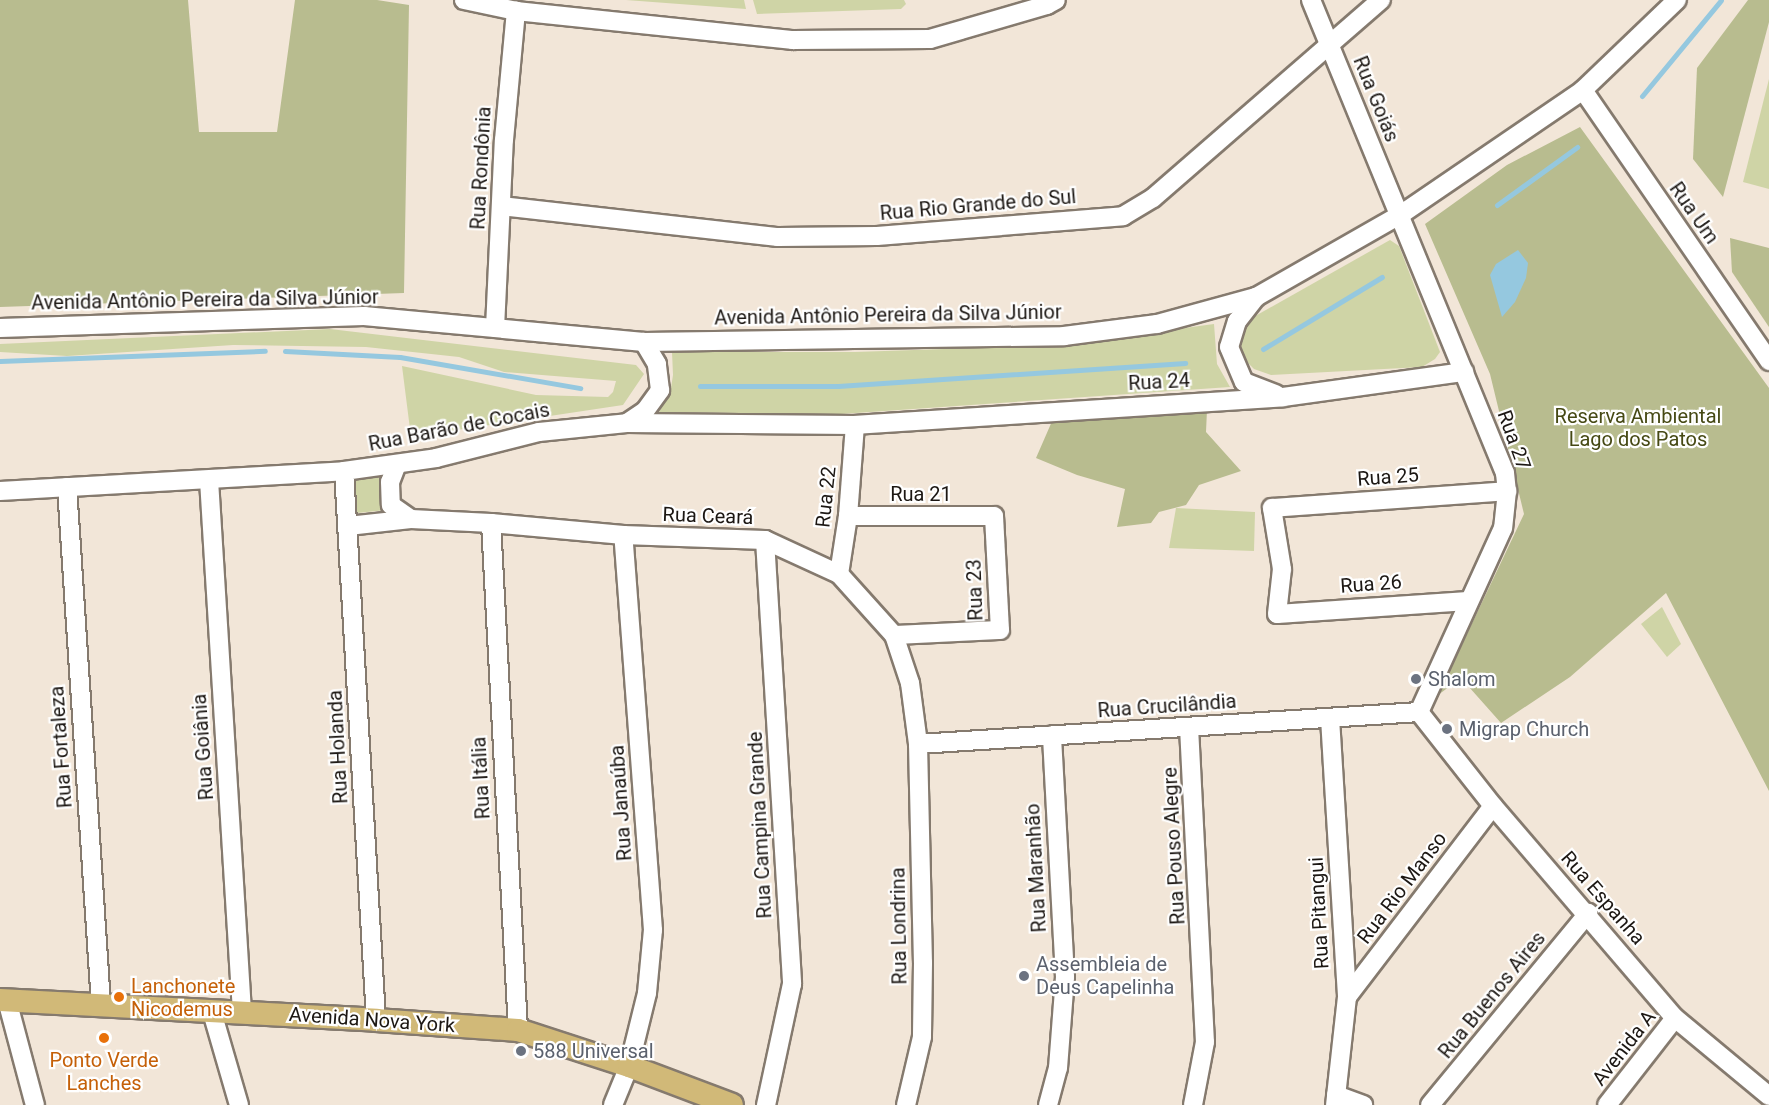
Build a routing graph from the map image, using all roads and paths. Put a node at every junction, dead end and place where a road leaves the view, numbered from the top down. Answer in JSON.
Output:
{"nodes":[{"id":1,"x":464,"y":0,"type":"edge"},
{"id":2,"x":1056,"y":0,"type":"edge"},
{"id":3,"x":1311,"y":0,"type":"edge"},
{"id":4,"x":1381,"y":0,"type":"edge"},
{"id":5,"x":1677,"y":0,"type":"edge"},
{"id":6,"x":516,"y":11,"type":"junction"},
{"id":7,"x":1329,"y":44,"type":"junction"},
{"id":8,"x":1583,"y":90,"type":"junction"},
{"id":9,"x":501,"y":206,"type":"junction"},
{"id":10,"x":1400,"y":215,"type":"junction"},
{"id":11,"x":1256,"y":297,"type":"junction"},
{"id":12,"x":0,"y":328,"type":"edge"},
{"id":13,"x":495,"y":328,"type":"junction"},
{"id":14,"x":644,"y":342,"type":"junction"},
{"id":15,"x":1769,"y":361,"type":"edge"},
{"id":16,"x":1464,"y":372,"type":"junction"},
{"id":17,"x":1284,"y":397,"type":"junction"},
{"id":18,"x":627,"y":423,"type":"junction"},
{"id":19,"x":855,"y":425,"type":"junction"},
{"id":20,"x":397,"y":464,"type":"junction"},
{"id":21,"x":344,"y":471,"type":"junction"},
{"id":22,"x":209,"y":480,"type":"junction"},
{"id":23,"x":67,"y":487,"type":"junction"},
{"id":24,"x":0,"y":491,"type":"edge"},
{"id":25,"x":1507,"y":491,"type":"junction"},
{"id":26,"x":848,"y":516,"type":"junction"},
{"id":27,"x":994,"y":516,"type":"joint"},
{"id":28,"x":411,"y":519,"type":"junction"},
{"id":29,"x":491,"y":523,"type":"junction"},
{"id":30,"x":348,"y":526,"type":"junction"},
{"id":31,"x":623,"y":535,"type":"junction"},
{"id":32,"x":765,"y":540,"type":"junction"},
{"id":33,"x":839,"y":574,"type":"junction"},
{"id":34,"x":1468,"y":601,"type":"junction"},
{"id":35,"x":1277,"y":614,"type":"joint"},
{"id":36,"x":894,"y":635,"type":"junction"},
{"id":37,"x":1419,"y":712,"type":"junction"},
{"id":38,"x":1330,"y":718,"type":"junction"},
{"id":39,"x":1189,"y":727,"type":"junction"},
{"id":40,"x":1052,"y":735,"type":"junction"},
{"id":41,"x":918,"y":744,"type":"junction"},
{"id":42,"x":1493,"y":806,"type":"junction"},
{"id":43,"x":1588,"y":914,"type":"junction"},
{"id":44,"x":1347,"y":997,"type":"junction"},
{"id":45,"x":2,"y":1000,"type":"edge"},
{"id":46,"x":100,"y":1004,"type":"junction"},
{"id":47,"x":212,"y":1012,"type":"junction"},
{"id":48,"x":242,"y":1012,"type":"junction"},
{"id":49,"x":1675,"y":1018,"type":"junction"},
{"id":50,"x":376,"y":1020,"type":"junction"},
{"id":51,"x":518,"y":1030,"type":"junction"},
{"id":52,"x":629,"y":1066,"type":"junction"},
{"id":53,"x":1769,"y":1096,"type":"edge"},
{"id":54,"x":1335,"y":1100,"type":"edge"},
{"id":55,"x":35,"y":1105,"type":"edge"},
{"id":56,"x":239,"y":1105,"type":"edge"},
{"id":57,"x":613,"y":1105,"type":"edge"},
{"id":58,"x":732,"y":1105,"type":"edge"},
{"id":59,"x":766,"y":1105,"type":"edge"},
{"id":60,"x":906,"y":1105,"type":"edge"},
{"id":61,"x":1048,"y":1105,"type":"edge"},
{"id":62,"x":1193,"y":1105,"type":"edge"},
{"id":63,"x":1362,"y":1105,"type":"edge"},
{"id":64,"x":1431,"y":1105,"type":"edge"},
{"id":65,"x":1607,"y":1105,"type":"edge"}],
"edges":[{"from":1,"to":6,"type":"street"},
{"from":2,"to":6,"type":"street"},
{"from":3,"to":7,"type":"street","name":"Rua Goiás"},
{"from":4,"to":7,"type":"street","name":"Rua Rio Grande do Sul"},
{"from":5,"to":8,"type":"street","name":"Avenida Antônio Pereira da Silva Júnior"},
{"from":6,"to":9,"type":"street","name":"Rua Rondônia"},
{"from":7,"to":9,"type":"street","name":"Rua Rio Grande do Sul"},
{"from":7,"to":10,"type":"street","name":"Rua Goiás"},
{"from":8,"to":10,"type":"street","name":"Avenida Antônio Pereira da Silva Júnior"},
{"from":8,"to":15,"type":"street","name":"Rua Um"},
{"from":9,"to":13,"type":"street","name":"Rua Rondônia"},
{"from":10,"to":11,"type":"street","name":"Avenida Antônio Pereira da Silva Júnior"},
{"from":10,"to":16,"type":"street","name":"Rua 27"},
{"from":11,"to":14,"type":"street","name":"Avenida Antônio Pereira da Silva Júnior"},
{"from":11,"to":17,"type":"street"},
{"from":12,"to":13,"type":"street","name":"Avenida Antônio Pereira da Silva Júnior"},
{"from":13,"to":14,"type":"street","name":"Avenida Antônio Pereira da Silva Júnior"},
{"from":14,"to":18,"type":"street"},
{"from":16,"to":17,"type":"street","name":"Rua 24"},
{"from":16,"to":25,"type":"street","name":"Rua 27"},
{"from":17,"to":19,"type":"street","name":"Rua 24"},
{"from":18,"to":19,"type":"street","name":"Rua Barão de Cocais"},
{"from":18,"to":20,"type":"street","name":"Rua Barão de Cocais"},
{"from":19,"to":26,"type":"street","name":"Rua 22"},
{"from":20,"to":21,"type":"street","name":"Rua Barão de Cocais"},
{"from":20,"to":28,"type":"street"},
{"from":21,"to":22,"type":"street","name":"Rua Barão de Cocais"},
{"from":21,"to":30,"type":"street","name":"Rua Holanda"},
{"from":22,"to":23,"type":"street","name":"Rua Barão de Cocais"},
{"from":22,"to":48,"type":"street","name":"Rua Goiânia"},
{"from":23,"to":24,"type":"street","name":"Rua Barão de Cocais"},
{"from":23,"to":46,"type":"street","name":"Rua Fortaleza"},
{"from":25,"to":34,"type":"street","name":"Rua 27"},
{"from":25,"to":35,"type":"street","name":"Rua 25"},
{"from":26,"to":27,"type":"street","name":"Rua 21"},
{"from":26,"to":33,"type":"street","name":"Rua 22"},
{"from":27,"to":36,"type":"street","name":"Rua 23"},
{"from":28,"to":29,"type":"street","name":"Rua Ceará"},
{"from":28,"to":30,"type":"street","name":"Rua Ceará"},
{"from":29,"to":31,"type":"street","name":"Rua Ceará"},
{"from":29,"to":51,"type":"street","name":"Rua Itália"},
{"from":30,"to":50,"type":"street","name":"Rua Holanda"},
{"from":31,"to":32,"type":"street","name":"Rua Ceará"},
{"from":31,"to":52,"type":"street","name":"Rua Janaúba"},
{"from":32,"to":33,"type":"street","name":"Rua Ceará"},
{"from":32,"to":59,"type":"street","name":"Rua Campina Grande"},
{"from":33,"to":36,"type":"street","name":"Rua Ceará"},
{"from":34,"to":35,"type":"street","name":"Rua 26"},
{"from":34,"to":37,"type":"street","name":"Rua 27"},
{"from":36,"to":41,"type":"street","name":"Rua Ceará"},
{"from":37,"to":38,"type":"street","name":"Rua Crucilândia"},
{"from":37,"to":42,"type":"street","name":"Rua Espanha"},
{"from":38,"to":39,"type":"street","name":"Rua Crucilândia"},
{"from":38,"to":44,"type":"street","name":"Rua Pitangui"},
{"from":39,"to":40,"type":"street","name":"Rua Crucilândia"},
{"from":39,"to":62,"type":"street","name":"Rua Pouso Alegre"},
{"from":40,"to":41,"type":"street","name":"Rua Crucilândia"},
{"from":40,"to":61,"type":"street","name":"Rua Maranhão"},
{"from":41,"to":60,"type":"street","name":"Rua Londrina"},
{"from":42,"to":43,"type":"street","name":"Rua Espanha"},
{"from":42,"to":44,"type":"street","name":"Rua Rio Manso"},
{"from":43,"to":49,"type":"street","name":"Rua Espanha"},
{"from":43,"to":64,"type":"street","name":"Rua Buenos Aires"},
{"from":44,"to":54,"type":"street","name":"Rua Pitangui"},
{"from":45,"to":46,"type":"main road","name":"Avenida Nova York"},
{"from":45,"to":55,"type":"street"},
{"from":46,"to":47,"type":"main road","name":"Avenida Nova York"},
{"from":47,"to":48,"type":"main road","name":"Avenida Nova York"},
{"from":47,"to":56,"type":"street"},
{"from":48,"to":50,"type":"main road","name":"Avenida Nova York"},
{"from":49,"to":53,"type":"street","name":"Rua Espanha"},
{"from":49,"to":65,"type":"street","name":"Avenida A"},
{"from":50,"to":51,"type":"main road","name":"Avenida Nova York"},
{"from":51,"to":52,"type":"main road","name":"Avenida Nova York"},
{"from":52,"to":57,"type":"street","name":"Rua Janaúba"},
{"from":52,"to":58,"type":"main road","name":"Avenida Nova York"},
{"from":54,"to":63,"type":"street"}]}
